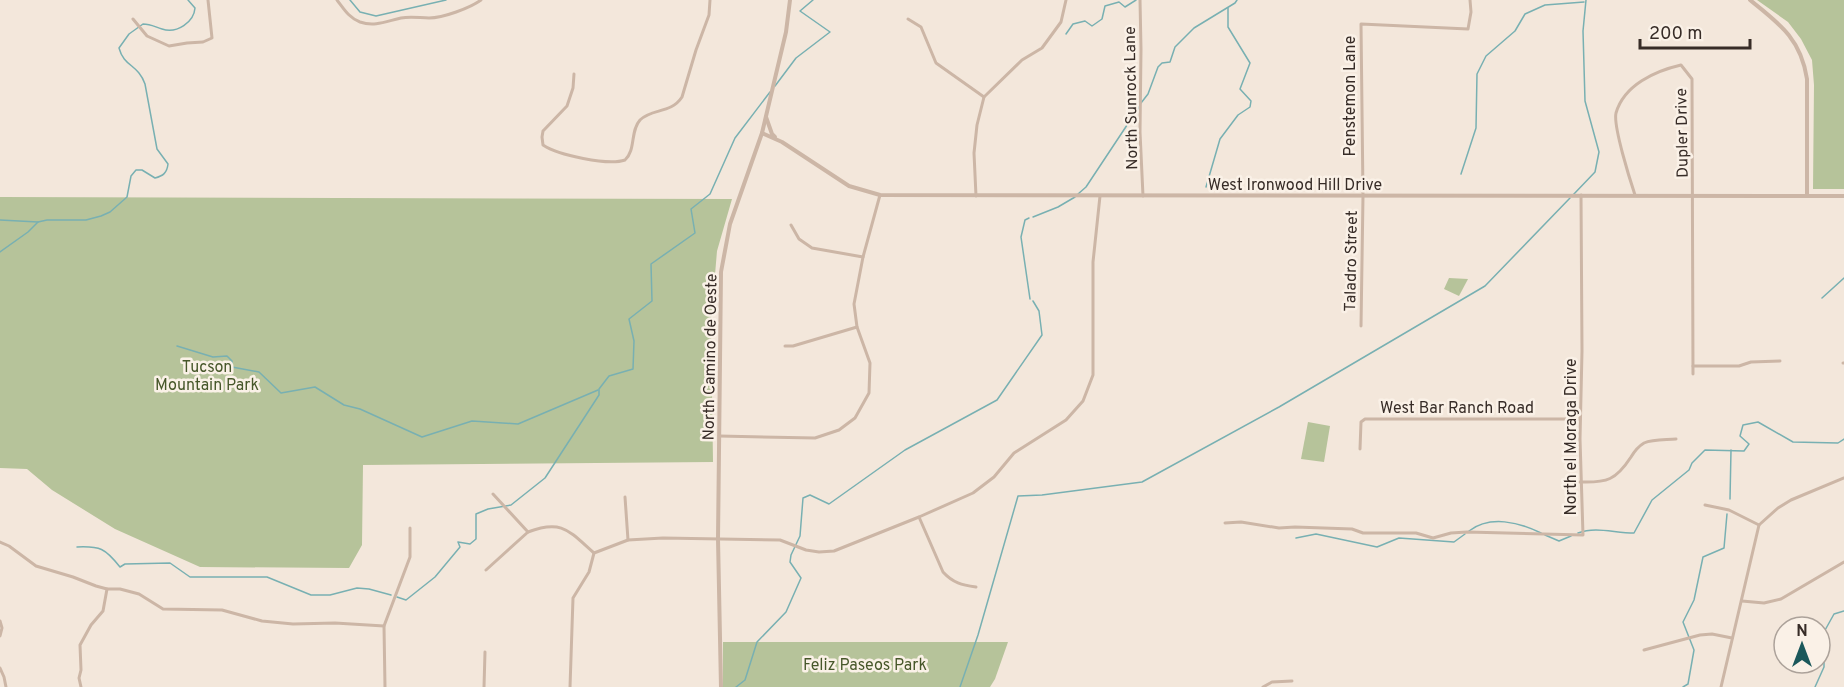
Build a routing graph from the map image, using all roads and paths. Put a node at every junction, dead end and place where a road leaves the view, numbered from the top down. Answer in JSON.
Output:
{"nodes":[{"id":1,"x":208,"y":0,"type":"edge"},
{"id":2,"x":337,"y":0,"type":"edge"},
{"id":3,"x":481,"y":0,"type":"edge"},
{"id":4,"x":710,"y":0,"type":"edge"},
{"id":5,"x":790,"y":0,"type":"edge"},
{"id":6,"x":1066,"y":0,"type":"edge"},
{"id":7,"x":1140,"y":0,"type":"edge"},
{"id":8,"x":1470,"y":0,"type":"edge"},
{"id":9,"x":1750,"y":0,"type":"edge"},
{"id":10,"x":133,"y":19,"type":"dead end"},
{"id":11,"x":908,"y":19,"type":"dead end"},
{"id":12,"x":574,"y":74,"type":"dead end"},
{"id":13,"x":984,"y":97,"type":"junction"},
{"id":14,"x":766,"y":116,"type":"junction"},
{"id":15,"x":762,"y":133,"type":"junction"},
{"id":16,"x":778,"y":140,"type":"junction"},
{"id":17,"x":880,"y":195,"type":"junction"},
{"id":18,"x":1581,"y":195,"type":"junction"},
{"id":19,"x":1635,"y":195,"type":"junction"},
{"id":20,"x":1693,"y":195,"type":"junction"},
{"id":21,"x":1807,"y":195,"type":"junction"},
{"id":22,"x":976,"y":196,"type":"junction"},
{"id":23,"x":1100,"y":196,"type":"junction"},
{"id":24,"x":1143,"y":196,"type":"junction"},
{"id":25,"x":1363,"y":196,"type":"junction"},
{"id":26,"x":1844,"y":196,"type":"edge"},
{"id":27,"x":791,"y":225,"type":"dead end"},
{"id":28,"x":863,"y":257,"type":"junction"},
{"id":29,"x":1361,"y":326,"type":"dead end"},
{"id":30,"x":857,"y":327,"type":"junction"},
{"id":31,"x":785,"y":346,"type":"dead end"},
{"id":32,"x":1780,"y":361,"type":"dead end"},
{"id":33,"x":1693,"y":366,"type":"junction"},
{"id":34,"x":1693,"y":374,"type":"dead end"},
{"id":35,"x":1580,"y":419,"type":"junction"},
{"id":36,"x":719,"y":436,"type":"junction"},
{"id":37,"x":1676,"y":439,"type":"dead end"},
{"id":38,"x":1360,"y":449,"type":"dead end"},
{"id":39,"x":1844,"y":478,"type":"edge"},
{"id":40,"x":1580,"y":482,"type":"junction"},
{"id":41,"x":493,"y":494,"type":"dead end"},
{"id":42,"x":626,"y":496,"type":"dead end"},
{"id":43,"x":1705,"y":505,"type":"dead end"},
{"id":44,"x":919,"y":517,"type":"junction"},
{"id":45,"x":1226,"y":523,"type":"dead end"},
{"id":46,"x":1759,"y":525,"type":"junction"},
{"id":47,"x":410,"y":528,"type":"dead end"},
{"id":48,"x":528,"y":532,"type":"junction"},
{"id":49,"x":718,"y":539,"type":"junction"},
{"id":50,"x":628,"y":540,"type":"junction"},
{"id":51,"x":0,"y":542,"type":"edge"},
{"id":52,"x":594,"y":553,"type":"junction"},
{"id":53,"x":1844,"y":562,"type":"edge"},
{"id":54,"x":486,"y":570,"type":"dead end"},
{"id":55,"x":976,"y":587,"type":"dead end"},
{"id":56,"x":107,"y":589,"type":"junction"},
{"id":57,"x":1742,"y":601,"type":"junction"},
{"id":58,"x":0,"y":621,"type":"edge"},
{"id":59,"x":384,"y":626,"type":"junction"},
{"id":60,"x":0,"y":636,"type":"edge"},
{"id":61,"x":1731,"y":638,"type":"junction"},
{"id":62,"x":1644,"y":650,"type":"dead end"},
{"id":63,"x":485,"y":651,"type":"dead end"},
{"id":64,"x":0,"y":668,"type":"edge"},
{"id":65,"x":1292,"y":681,"type":"dead end"},
{"id":66,"x":6,"y":687,"type":"edge"},
{"id":67,"x":81,"y":687,"type":"edge"},
{"id":68,"x":385,"y":687,"type":"edge"},
{"id":69,"x":484,"y":687,"type":"edge"},
{"id":70,"x":570,"y":687,"type":"edge"},
{"id":71,"x":721,"y":687,"type":"edge"},
{"id":72,"x":1263,"y":687,"type":"edge"},
{"id":73,"x":1721,"y":687,"type":"edge"}],
"edges":[{"from":1,"to":10,"type":"street"},
{"from":2,"to":3,"type":"street"},
{"from":4,"to":12,"type":"street"},
{"from":5,"to":14,"type":"street","name":"North Camino de Oeste"},
{"from":6,"to":13,"type":"street"},
{"from":7,"to":24,"type":"street","name":"North Sunrock Lane"},
{"from":8,"to":25,"type":"street","name":"Penstemon Lane"},
{"from":9,"to":21,"type":"street"},
{"from":11,"to":13,"type":"street"},
{"from":13,"to":22,"type":"street"},
{"from":14,"to":15,"type":"street","name":"North Camino de Oeste"},
{"from":14,"to":16,"type":"street"},
{"from":15,"to":16,"type":"street","name":"West Ironwood Hill Drive"},
{"from":15,"to":36,"type":"street","name":"North Camino de Oeste"},
{"from":16,"to":17,"type":"street","name":"West Ironwood Hill Drive"},
{"from":17,"to":22,"type":"street","name":"West Ironwood Hill Drive"},
{"from":17,"to":28,"type":"street"},
{"from":18,"to":19,"type":"street","name":"West Ironwood Hill Drive"},
{"from":18,"to":25,"type":"street","name":"West Ironwood Hill Drive"},
{"from":18,"to":35,"type":"street","name":"North el Moraga Drive"},
{"from":19,"to":20,"type":"street","name":"West Ironwood Hill Drive"},
{"from":19,"to":20,"type":"street","name":"Dupler Drive"},
{"from":20,"to":21,"type":"street","name":"West Ironwood Hill Drive"},
{"from":20,"to":33,"type":"street"},
{"from":21,"to":26,"type":"street","name":"West Ironwood Hill Drive"},
{"from":22,"to":23,"type":"street","name":"West Ironwood Hill Drive"},
{"from":23,"to":24,"type":"street","name":"West Ironwood Hill Drive"},
{"from":23,"to":44,"type":"street"},
{"from":24,"to":25,"type":"street","name":"West Ironwood Hill Drive"},
{"from":25,"to":29,"type":"street","name":"Taladro Street"},
{"from":27,"to":28,"type":"street"},
{"from":28,"to":30,"type":"street"},
{"from":30,"to":31,"type":"street"},
{"from":30,"to":36,"type":"street"},
{"from":32,"to":33,"type":"street"},
{"from":33,"to":34,"type":"street"},
{"from":35,"to":38,"type":"street","name":"West Bar Ranch Road"},
{"from":35,"to":40,"type":"street","name":"North el Moraga Drive"},
{"from":36,"to":49,"type":"street","name":"North Camino de Oeste"},
{"from":37,"to":40,"type":"street"},
{"from":39,"to":46,"type":"street"},
{"from":40,"to":45,"type":"street","name":"North el Moraga Drive"},
{"from":41,"to":48,"type":"street"},
{"from":42,"to":50,"type":"street"},
{"from":43,"to":46,"type":"street"},
{"from":44,"to":49,"type":"street"},
{"from":44,"to":55,"type":"street"},
{"from":46,"to":57,"type":"street"},
{"from":47,"to":59,"type":"street"},
{"from":48,"to":52,"type":"street"},
{"from":48,"to":54,"type":"street"},
{"from":49,"to":50,"type":"street"},
{"from":49,"to":71,"type":"street","name":"North Camino de Oeste"},
{"from":50,"to":52,"type":"street"},
{"from":51,"to":56,"type":"street"},
{"from":52,"to":70,"type":"street"},
{"from":53,"to":57,"type":"street"},
{"from":56,"to":59,"type":"street"},
{"from":56,"to":67,"type":"street"},
{"from":57,"to":61,"type":"street"},
{"from":58,"to":60,"type":"street"},
{"from":59,"to":68,"type":"street"},
{"from":61,"to":62,"type":"street"},
{"from":61,"to":73,"type":"street"},
{"from":63,"to":69,"type":"street"},
{"from":64,"to":66,"type":"street"},
{"from":65,"to":72,"type":"street"}]}
